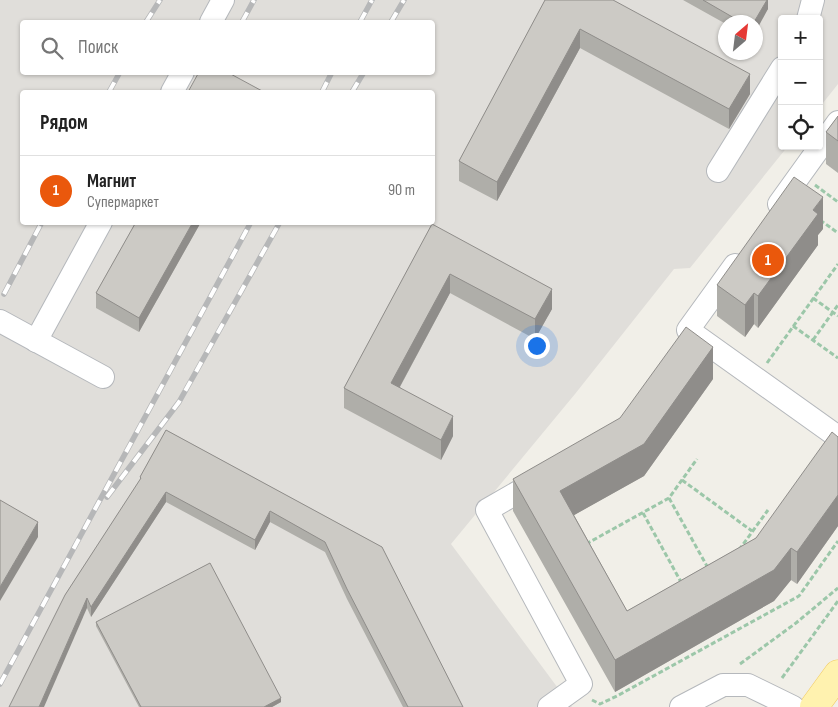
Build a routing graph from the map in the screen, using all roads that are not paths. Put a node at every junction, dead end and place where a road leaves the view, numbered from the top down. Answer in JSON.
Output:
{"nodes":[{"id":1,"x":223,"y":0,"type":"edge"},
{"id":2,"x":813,"y":0,"type":"edge"},
{"id":3,"x":809,"y":15,"type":"edge"},
{"id":4,"x":212,"y":20,"type":"edge"},
{"id":5,"x":778,"y":74,"type":"edge"},
{"id":6,"x":181,"y":75,"type":"edge"},
{"id":7,"x":173,"y":90,"type":"edge"},
{"id":8,"x":838,"y":122,"type":"edge"},
{"id":9,"x":718,"y":171,"type":"dead end"},
{"id":10,"x":768,"y":219,"type":"edge"},
{"id":11,"x":99,"y":225,"type":"edge"},
{"id":12,"x":745,"y":251,"type":"edge"},
{"id":13,"x":0,"y":321,"type":"edge"},
{"id":14,"x":36,"y":341,"type":"junction"},
{"id":15,"x":102,"y":377,"type":"dead end"},
{"id":16,"x":838,"y":437,"type":"edge"},
{"id":17,"x":554,"y":472,"type":"edge"},
{"id":18,"x":838,"y":674,"type":"edge"},
{"id":19,"x":549,"y":707,"type":"edge"},
{"id":20,"x":681,"y":707,"type":"edge"},
{"id":21,"x":793,"y":707,"type":"edge"},
{"id":22,"x":814,"y":707,"type":"edge"}],
"edges":[{"from":1,"to":4,"type":"street"},
{"from":2,"to":3,"type":"street"},
{"from":5,"to":9,"type":"street"},
{"from":6,"to":7,"type":"street"},
{"from":8,"to":10,"type":"street"},
{"from":11,"to":14,"type":"street"},
{"from":12,"to":16,"type":"street"},
{"from":13,"to":14,"type":"street"},
{"from":14,"to":15,"type":"street"},
{"from":17,"to":19,"type":"street"},
{"from":18,"to":22,"type":"main road"},
{"from":20,"to":21,"type":"street"}]}
